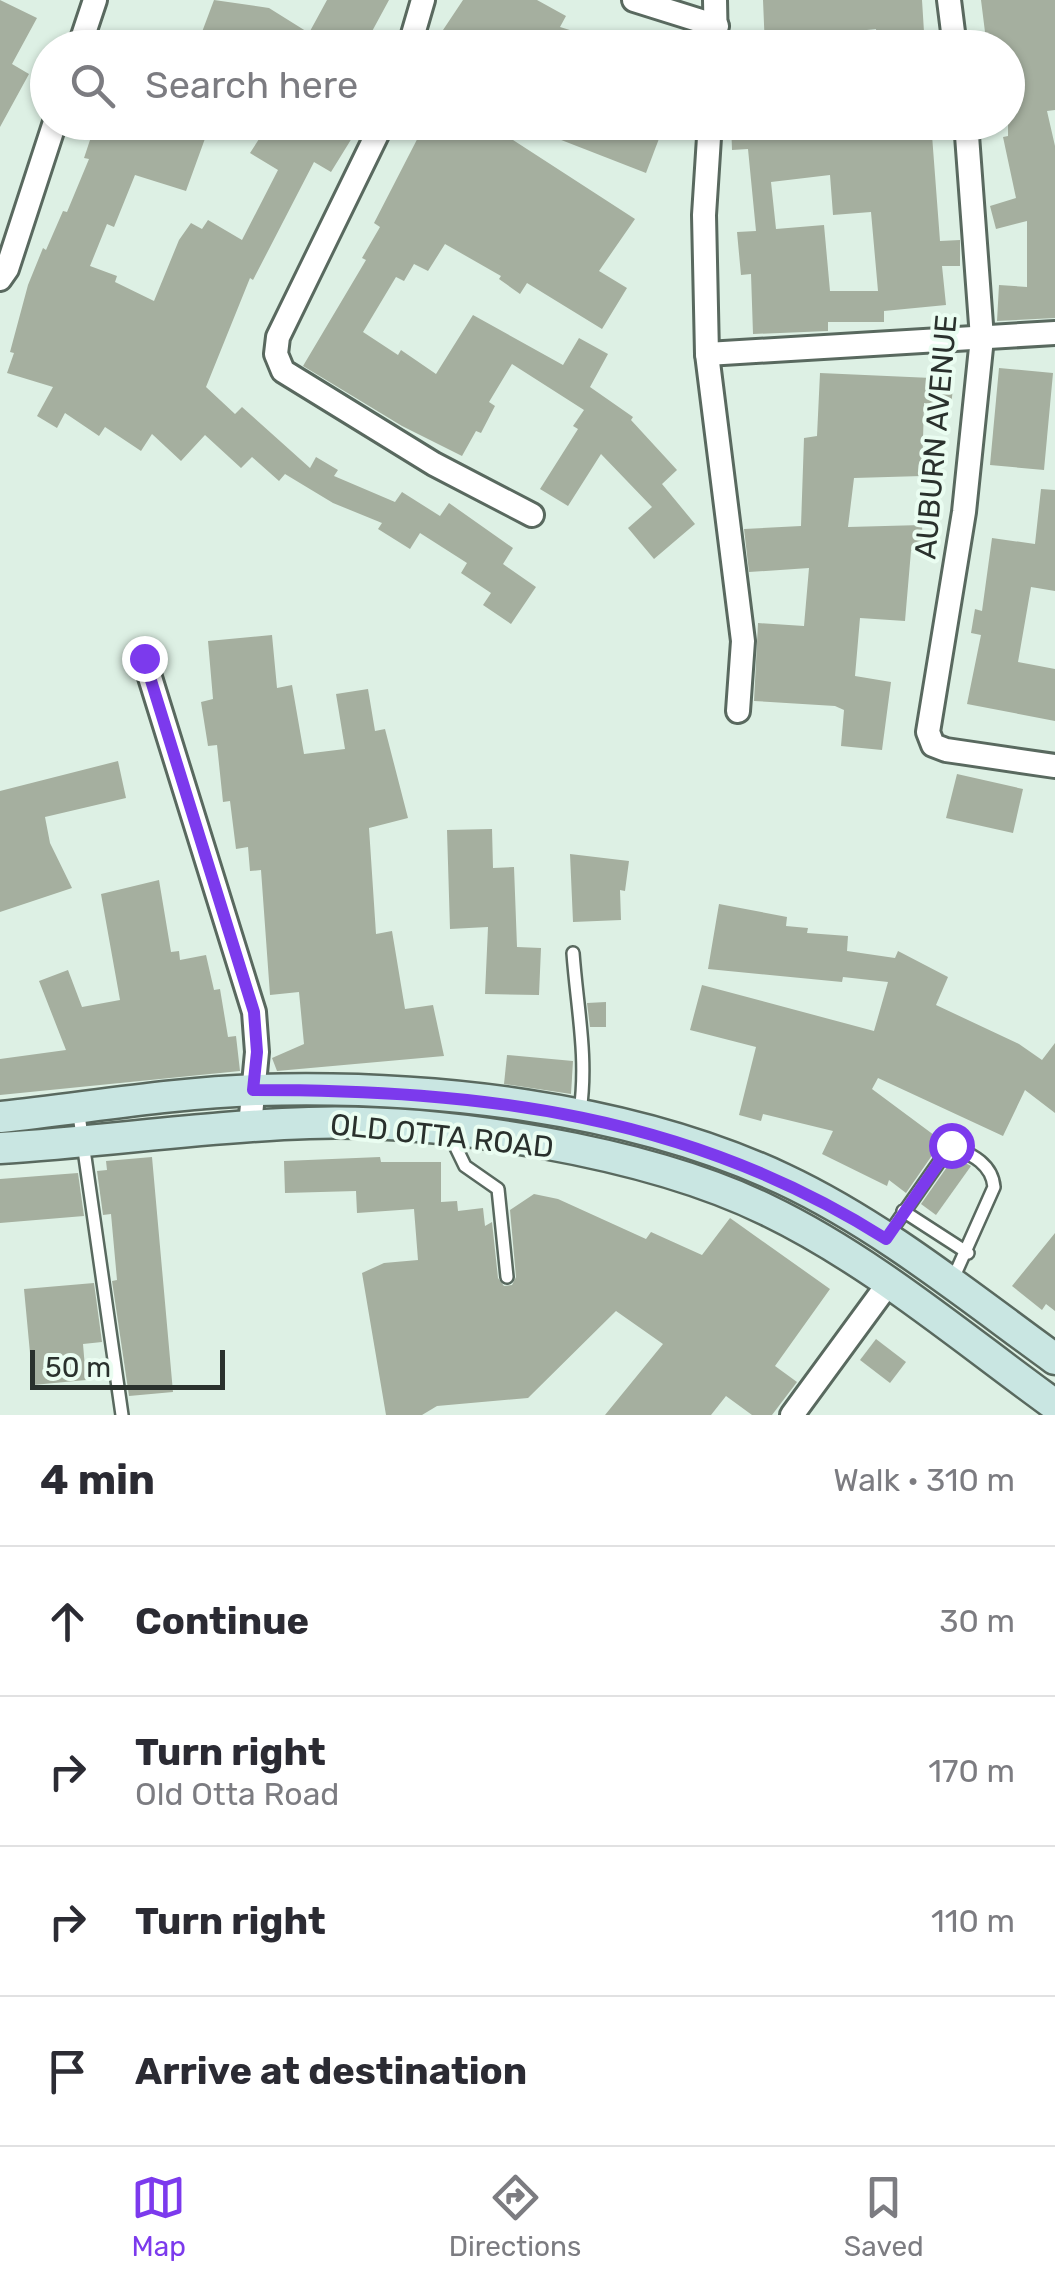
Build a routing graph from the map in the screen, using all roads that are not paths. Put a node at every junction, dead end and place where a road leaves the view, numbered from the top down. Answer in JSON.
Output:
{"nodes":[{"id":1,"x":94,"y":0,"type":"edge"},
{"id":2,"x":424,"y":0,"type":"edge"},
{"id":3,"x":634,"y":0,"type":"edge"},
{"id":4,"x":715,"y":0,"type":"edge"},
{"id":5,"x":949,"y":0,"type":"edge"},
{"id":6,"x":85,"y":30,"type":"edge"},
{"id":7,"x":415,"y":30,"type":"edge"},
{"id":8,"x":700,"y":30,"type":"edge"},
{"id":9,"x":716,"y":30,"type":"edge"},
{"id":10,"x":953,"y":30,"type":"edge"},
{"id":11,"x":49,"y":140,"type":"edge"},
{"id":12,"x":374,"y":140,"type":"edge"},
{"id":13,"x":709,"y":140,"type":"edge"},
{"id":14,"x":967,"y":140,"type":"edge"},
{"id":15,"x":0,"y":278,"type":"edge"},
{"id":16,"x":1055,"y":332,"type":"edge"},
{"id":17,"x":982,"y":338,"type":"junction"},
{"id":18,"x":706,"y":354,"type":"junction"},
{"id":19,"x":532,"y":515,"type":"dead end"},
{"id":20,"x":144,"y":658,"type":"dead end"},
{"id":21,"x":738,"y":711,"type":"dead end"},
{"id":22,"x":1055,"y":766,"type":"edge"},
{"id":23,"x":573,"y":953,"type":"dead end"},
{"id":24,"x":253,"y":1090,"type":"junction"},
{"id":25,"x":78,"y":1108,"type":"junction"},
{"id":26,"x":580,"y":1116,"type":"junction"},
{"id":27,"x":0,"y":1117,"type":"edge"},
{"id":28,"x":250,"y":1126,"type":"junction"},
{"id":29,"x":448,"y":1132,"type":"junction"},
{"id":30,"x":83,"y":1143,"type":"junction"},
{"id":31,"x":0,"y":1148,"type":"edge"},
{"id":32,"x":903,"y":1211,"type":"junction"},
{"id":33,"x":886,"y":1239,"type":"junction"},
{"id":34,"x":968,"y":1253,"type":"junction"},
{"id":35,"x":507,"y":1278,"type":"dead end"},
{"id":36,"x":888,"y":1284,"type":"junction"},
{"id":37,"x":951,"y":1284,"type":"junction"},
{"id":38,"x":1055,"y":1359,"type":"edge"},
{"id":39,"x":1055,"y":1405,"type":"edge"},
{"id":40,"x":122,"y":1415,"type":"edge"},
{"id":41,"x":792,"y":1415,"type":"edge"}],
"edges":[{"from":1,"to":6,"type":"street"},
{"from":2,"to":7,"type":"street"},
{"from":3,"to":8,"type":"street"},
{"from":4,"to":9,"type":"street"},
{"from":5,"to":10,"type":"street"},
{"from":11,"to":15,"type":"street"},
{"from":12,"to":19,"type":"street"},
{"from":13,"to":18,"type":"street"},
{"from":14,"to":17,"type":"street","name":"AUBURN AVENUE"},
{"from":16,"to":17,"type":"street"},
{"from":17,"to":18,"type":"street"},
{"from":17,"to":22,"type":"street","name":"AUBURN AVENUE"},
{"from":18,"to":21,"type":"street"},
{"from":20,"to":24,"type":"street"},
{"from":23,"to":26,"type":"lane"},
{"from":24,"to":25,"type":"main road","name":"OLD OTTA ROAD"},
{"from":24,"to":26,"type":"main road","name":"OLD OTTA ROAD"},
{"from":24,"to":28,"type":"street"},
{"from":25,"to":27,"type":"main road","name":"OLD OTTA ROAD"},
{"from":25,"to":30,"type":"lane"},
{"from":26,"to":33,"type":"main road","name":"OLD OTTA ROAD"},
{"from":28,"to":29,"type":"main road","name":"OLD OTTA ROAD"},
{"from":28,"to":30,"type":"main road","name":"OLD OTTA ROAD"},
{"from":29,"to":35,"type":"lane"},
{"from":29,"to":36,"type":"main road","name":"OLD OTTA ROAD"},
{"from":30,"to":31,"type":"main road","name":"OLD OTTA ROAD"},
{"from":30,"to":40,"type":"lane"},
{"from":32,"to":33,"type":"lane"},
{"from":32,"to":34,"type":"lane"},
{"from":32,"to":34,"type":"lane"},
{"from":33,"to":37,"type":"main road","name":"OLD OTTA ROAD"},
{"from":34,"to":37,"type":"lane"},
{"from":36,"to":39,"type":"main road","name":"OLD OTTA ROAD"},
{"from":36,"to":41,"type":"street"},
{"from":37,"to":38,"type":"main road","name":"OLD OTTA ROAD"}]}
